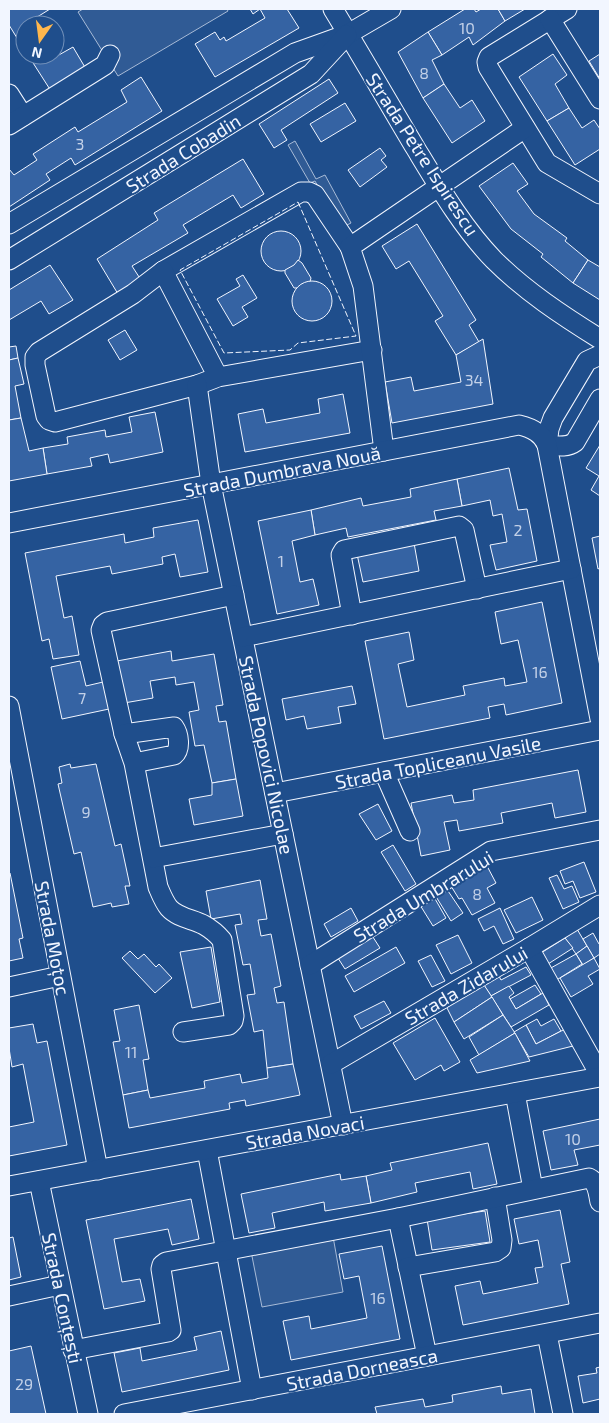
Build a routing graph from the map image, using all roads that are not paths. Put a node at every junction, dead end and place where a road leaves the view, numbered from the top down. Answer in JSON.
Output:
{"nodes":[{"id":1,"x":333,"y":9,"type":"edge"},
{"id":2,"x":391,"y":9,"type":"edge"},
{"id":3,"x":567,"y":9,"type":"edge"},
{"id":4,"x":550,"y":19,"type":"junction"},
{"id":5,"x":348,"y":34,"type":"junction"},
{"id":6,"x":110,"y":55,"type":"dead end"},
{"id":7,"x":9,"y":94,"type":"edge"},
{"id":8,"x":600,"y":99,"type":"edge"},
{"id":9,"x":16,"y":120,"type":"edge"},
{"id":10,"x":525,"y":128,"type":"junction"},
{"id":11,"x":439,"y":187,"type":"junction"},
{"id":12,"x":599,"y":191,"type":"edge"},
{"id":13,"x":9,"y":224,"type":"edge"},
{"id":14,"x":350,"y":247,"type":"junction"},
{"id":15,"x":9,"y":260,"type":"edge"},
{"id":16,"x":163,"y":271,"type":"junction"},
{"id":17,"x":600,"y":339,"type":"edge"},
{"id":18,"x":372,"y":350,"type":"junction"},
{"id":19,"x":600,"y":355,"type":"edge"},
{"id":20,"x":218,"y":377,"type":"junction"},
{"id":21,"x":197,"y":385,"type":"junction"},
{"id":22,"x":600,"y":399,"type":"edge"},
{"id":23,"x":547,"y":445,"type":"junction"},
{"id":24,"x":384,"y":451,"type":"junction"},
{"id":25,"x":212,"y":484,"type":"junction"},
{"id":26,"x":9,"y":522,"type":"edge"},
{"id":27,"x":571,"y":570,"type":"junction"},
{"id":28,"x":477,"y":589,"type":"junction"},
{"id":29,"x":234,"y":595,"type":"junction"},
{"id":30,"x":352,"y":615,"type":"junction"},
{"id":31,"x":243,"y":637,"type":"junction"},
{"id":32,"x":9,"y":706,"type":"edge"},
{"id":33,"x":600,"y":719,"type":"edge"},
{"id":34,"x":600,"y":730,"type":"edge"},
{"id":35,"x":124,"y":734,"type":"junction"},
{"id":36,"x":134,"y":763,"type":"junction"},
{"id":37,"x":15,"y":769,"type":"edge"},
{"id":38,"x":384,"y":772,"type":"junction"},
{"id":39,"x":275,"y":793,"type":"junction"},
{"id":40,"x":600,"y":830,"type":"edge"},
{"id":41,"x":410,"y":831,"type":"dead end"},
{"id":42,"x":283,"y":834,"type":"junction"},
{"id":43,"x":153,"y":858,"type":"junction"},
{"id":44,"x":600,"y":905,"type":"edge"},
{"id":45,"x":529,"y":948,"type":"junction"},
{"id":46,"x":310,"y":965,"type":"junction"},
{"id":47,"x":60,"y":976,"type":"junction"},
{"id":48,"x":9,"y":987,"type":"edge"},
{"id":49,"x":183,"y":1032,"type":"dead end"},
{"id":50,"x":331,"y":1064,"type":"junction"},
{"id":51,"x":600,"y":1076,"type":"edge"},
{"id":52,"x":515,"y":1093,"type":"junction"},
{"id":53,"x":343,"y":1125,"type":"junction"},
{"id":54,"x":207,"y":1150,"type":"junction"},
{"id":55,"x":98,"y":1170,"type":"junction"},
{"id":56,"x":39,"y":1181,"type":"junction"},
{"id":57,"x":9,"y":1186,"type":"edge"},
{"id":58,"x":533,"y":1189,"type":"junction"},
{"id":59,"x":495,"y":1198,"type":"junction"},
{"id":60,"x":600,"y":1202,"type":"edge"},
{"id":61,"x":398,"y":1218,"type":"junction"},
{"id":62,"x":226,"y":1250,"type":"junction"},
{"id":63,"x":408,"y":1267,"type":"junction"},
{"id":64,"x":60,"y":1285,"type":"junction"},
{"id":65,"x":9,"y":1296,"type":"edge"},
{"id":66,"x":600,"y":1324,"type":"edge"},
{"id":67,"x":547,"y":1334,"type":"junction"},
{"id":68,"x":73,"y":1350,"type":"junction"},
{"id":69,"x":426,"y":1356,"type":"junction"},
{"id":70,"x":252,"y":1390,"type":"junction"},
{"id":71,"x":189,"y":1408,"type":"edge"},
{"id":72,"x":88,"y":1414,"type":"edge"},
{"id":73,"x":124,"y":1414,"type":"edge"},
{"id":74,"x":563,"y":1414,"type":"edge"}],
"edges":[{"from":1,"to":5,"type":"street","name":"Strada Petre Ispirescu"},
{"from":2,"to":5,"type":"street","name":"Strada Cobadin"},
{"from":3,"to":4,"type":"street"},
{"from":4,"to":8,"type":"street"},
{"from":4,"to":10,"type":"street"},
{"from":5,"to":11,"type":"street","name":"Strada Petre Ispirescu"},
{"from":5,"to":13,"type":"street","name":"Strada Cobadin"},
{"from":5,"to":15,"type":"street","name":"Strada Cobadin"},
{"from":6,"to":9,"type":"street"},
{"from":7,"to":9,"type":"street"},
{"from":10,"to":11,"type":"street"},
{"from":10,"to":12,"type":"street"},
{"from":11,"to":14,"type":"street"},
{"from":11,"to":17,"type":"street","name":"Strada Petre Ispirescu"},
{"from":14,"to":16,"type":"street"},
{"from":14,"to":18,"type":"street"},
{"from":16,"to":20,"type":"street"},
{"from":16,"to":21,"type":"street"},
{"from":18,"to":20,"type":"street"},
{"from":18,"to":24,"type":"street"},
{"from":19,"to":23,"type":"street"},
{"from":20,"to":21,"type":"street"},
{"from":21,"to":25,"type":"street","name":"Strada Popovici Nicolae"},
{"from":22,"to":23,"type":"street"},
{"from":23,"to":24,"type":"street","name":"Strada Dumbrava Nouă"},
{"from":23,"to":27,"type":"street"},
{"from":24,"to":25,"type":"street","name":"Strada Dumbrava Nouă"},
{"from":25,"to":26,"type":"street","name":"Strada Dumbrava Nouă"},
{"from":25,"to":29,"type":"street","name":"Strada Popovici Nicolae"},
{"from":27,"to":28,"type":"street"},
{"from":27,"to":33,"type":"street"},
{"from":28,"to":30,"type":"street"},
{"from":28,"to":30,"type":"street"},
{"from":29,"to":31,"type":"street","name":"Strada Popovici Nicolae"},
{"from":29,"to":35,"type":"street"},
{"from":30,"to":31,"type":"street"},
{"from":31,"to":39,"type":"street","name":"Strada Popovici Nicolae"},
{"from":32,"to":37,"type":"street","name":"Strada Moțoc"},
{"from":34,"to":38,"type":"street","name":"Strada Topliceanu Vasile"},
{"from":35,"to":36,"type":"street"},
{"from":35,"to":36,"type":"street"},
{"from":36,"to":43,"type":"street"},
{"from":37,"to":47,"type":"street","name":"Strada Moțoc"},
{"from":38,"to":39,"type":"street","name":"Strada Topliceanu Vasile"},
{"from":38,"to":41,"type":"street"},
{"from":39,"to":42,"type":"street","name":"Strada Popovici Nicolae"},
{"from":40,"to":46,"type":"street","name":"Strada Umbrarului"},
{"from":42,"to":43,"type":"street"},
{"from":42,"to":46,"type":"street","name":"Strada Popovici Nicolae"},
{"from":43,"to":49,"type":"street"},
{"from":44,"to":45,"type":"street","name":"Strada Zidarului"},
{"from":45,"to":50,"type":"street","name":"Strada Zidarului"},
{"from":45,"to":51,"type":"street"},
{"from":46,"to":50,"type":"street","name":"Strada Popovici Nicolae"},
{"from":47,"to":48,"type":"street"},
{"from":47,"to":55,"type":"street","name":"Strada Moțoc"},
{"from":50,"to":53,"type":"street","name":"Strada Popovici Nicolae"},
{"from":51,"to":52,"type":"street","name":"Strada Novaci"},
{"from":52,"to":53,"type":"street","name":"Strada Novaci"},
{"from":52,"to":58,"type":"street"},
{"from":53,"to":54,"type":"street","name":"Strada Novaci"},
{"from":54,"to":55,"type":"street","name":"Strada Novaci"},
{"from":54,"to":62,"type":"street"},
{"from":55,"to":56,"type":"street","name":"Strada Novaci"},
{"from":56,"to":57,"type":"street","name":"Strada Novaci"},
{"from":56,"to":64,"type":"street","name":"Strada Conțești"},
{"from":58,"to":59,"type":"street"},
{"from":58,"to":60,"type":"street"},
{"from":59,"to":61,"type":"street"},
{"from":59,"to":63,"type":"street"},
{"from":61,"to":62,"type":"street"},
{"from":61,"to":63,"type":"street"},
{"from":62,"to":68,"type":"street"},
{"from":62,"to":70,"type":"street"},
{"from":63,"to":69,"type":"street"},
{"from":64,"to":65,"type":"street"},
{"from":64,"to":68,"type":"street","name":"Strada Conțești"},
{"from":66,"to":67,"type":"street","name":"Strada Dorneasca"},
{"from":67,"to":69,"type":"street","name":"Strada Dorneasca"},
{"from":67,"to":74,"type":"street"},
{"from":68,"to":72,"type":"street","name":"Strada Conțești"},
{"from":69,"to":70,"type":"street","name":"Strada Dorneasca"},
{"from":70,"to":71,"type":"street","name":"Strada Dorneasca"},
{"from":71,"to":73,"type":"street","name":"Strada Dorneasca"}]}
